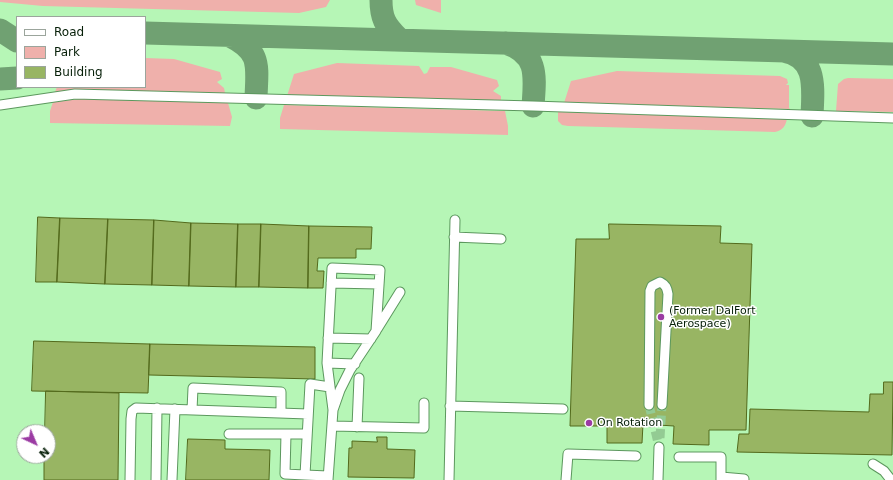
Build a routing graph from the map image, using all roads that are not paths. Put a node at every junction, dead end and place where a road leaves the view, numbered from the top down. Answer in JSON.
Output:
{"nodes":[{"id":1,"x":0,"y":105,"type":"edge"},
{"id":2,"x":893,"y":118,"type":"edge"},
{"id":3,"x":455,"y":220,"type":"dead end"},
{"id":4,"x":454,"y":237,"type":"junction"},
{"id":5,"x":501,"y":238,"type":"dead end"},
{"id":6,"x":331,"y":283,"type":"junction"},
{"id":7,"x":379,"y":284,"type":"junction"},
{"id":8,"x":400,"y":292,"type":"dead end"},
{"id":9,"x":373,"y":335,"type":"junction"},
{"id":10,"x":328,"y":338,"type":"junction"},
{"id":11,"x":328,"y":363,"type":"junction"},
{"id":12,"x":355,"y":364,"type":"junction"},
{"id":13,"x":359,"y":378,"type":"dead end"},
{"id":14,"x":330,"y":387,"type":"junction"},
{"id":15,"x":649,"y":400,"type":"joint"},
{"id":16,"x":424,"y":403,"type":"dead end"},
{"id":17,"x":450,"y":406,"type":"junction"},
{"id":18,"x":157,"y":408,"type":"junction"},
{"id":19,"x":175,"y":409,"type":"junction"},
{"id":20,"x":563,"y":409,"type":"dead end"},
{"id":21,"x":192,"y":410,"type":"junction"},
{"id":22,"x":333,"y":410,"type":"junction"},
{"id":23,"x":281,"y":413,"type":"junction"},
{"id":24,"x":308,"y":414,"type":"junction"},
{"id":25,"x":332,"y":426,"type":"junction"},
{"id":26,"x":356,"y":427,"type":"junction"},
{"id":27,"x":228,"y":434,"type":"dead end"},
{"id":28,"x":286,"y":434,"type":"junction"},
{"id":29,"x":307,"y":434,"type":"junction"},
{"id":30,"x":659,"y":447,"type":"tunnel mouth"},
{"id":31,"x":636,"y":456,"type":"dead end"},
{"id":32,"x":679,"y":457,"type":"dead end"},
{"id":33,"x":873,"y":464,"type":"dead end"},
{"id":34,"x":305,"y":475,"type":"junction"},
{"id":35,"x":328,"y":478,"type":"edge"},
{"id":36,"x":721,"y":479,"type":"edge"},
{"id":37,"x":744,"y":479,"type":"dead end"},
{"id":38,"x":130,"y":480,"type":"edge"},
{"id":39,"x":156,"y":480,"type":"edge"},
{"id":40,"x":172,"y":480,"type":"edge"},
{"id":41,"x":449,"y":480,"type":"edge"},
{"id":42,"x":566,"y":480,"type":"edge"},
{"id":43,"x":658,"y":480,"type":"edge"},
{"id":44,"x":892,"y":480,"type":"edge"}],
"edges":[{"from":1,"to":2,"type":"lane"},
{"from":3,"to":4,"type":"lane"},
{"from":4,"to":5,"type":"lane"},
{"from":4,"to":17,"type":"lane"},
{"from":6,"to":7,"type":"lane"},
{"from":6,"to":7,"type":"lane"},
{"from":6,"to":10,"type":"lane"},
{"from":7,"to":9,"type":"lane"},
{"from":8,"to":9,"type":"lane"},
{"from":9,"to":10,"type":"lane"},
{"from":9,"to":12,"type":"lane"},
{"from":10,"to":11,"type":"lane"},
{"from":11,"to":12,"type":"lane"},
{"from":11,"to":14,"type":"lane"},
{"from":12,"to":22,"type":"lane"},
{"from":13,"to":26,"type":"lane"},
{"from":14,"to":22,"type":"lane"},
{"from":14,"to":24,"type":"lane"},
{"from":15,"to":15,"type":"lane"},
{"from":16,"to":26,"type":"lane"},
{"from":17,"to":20,"type":"lane"},
{"from":17,"to":41,"type":"lane"},
{"from":18,"to":19,"type":"lane"},
{"from":18,"to":38,"type":"lane"},
{"from":18,"to":39,"type":"lane"},
{"from":19,"to":21,"type":"lane"},
{"from":19,"to":40,"type":"lane"},
{"from":21,"to":23,"type":"lane"},
{"from":21,"to":23,"type":"lane"},
{"from":22,"to":25,"type":"lane"},
{"from":23,"to":24,"type":"lane"},
{"from":24,"to":29,"type":"lane"},
{"from":25,"to":26,"type":"lane"},
{"from":25,"to":35,"type":"lane"},
{"from":27,"to":28,"type":"lane"},
{"from":28,"to":29,"type":"lane"},
{"from":28,"to":34,"type":"lane"},
{"from":29,"to":34,"type":"lane"},
{"from":30,"to":43,"type":"lane"},
{"from":31,"to":42,"type":"lane"},
{"from":32,"to":36,"type":"lane"},
{"from":33,"to":44,"type":"lane"},
{"from":34,"to":35,"type":"lane"},
{"from":36,"to":37,"type":"lane"}]}
